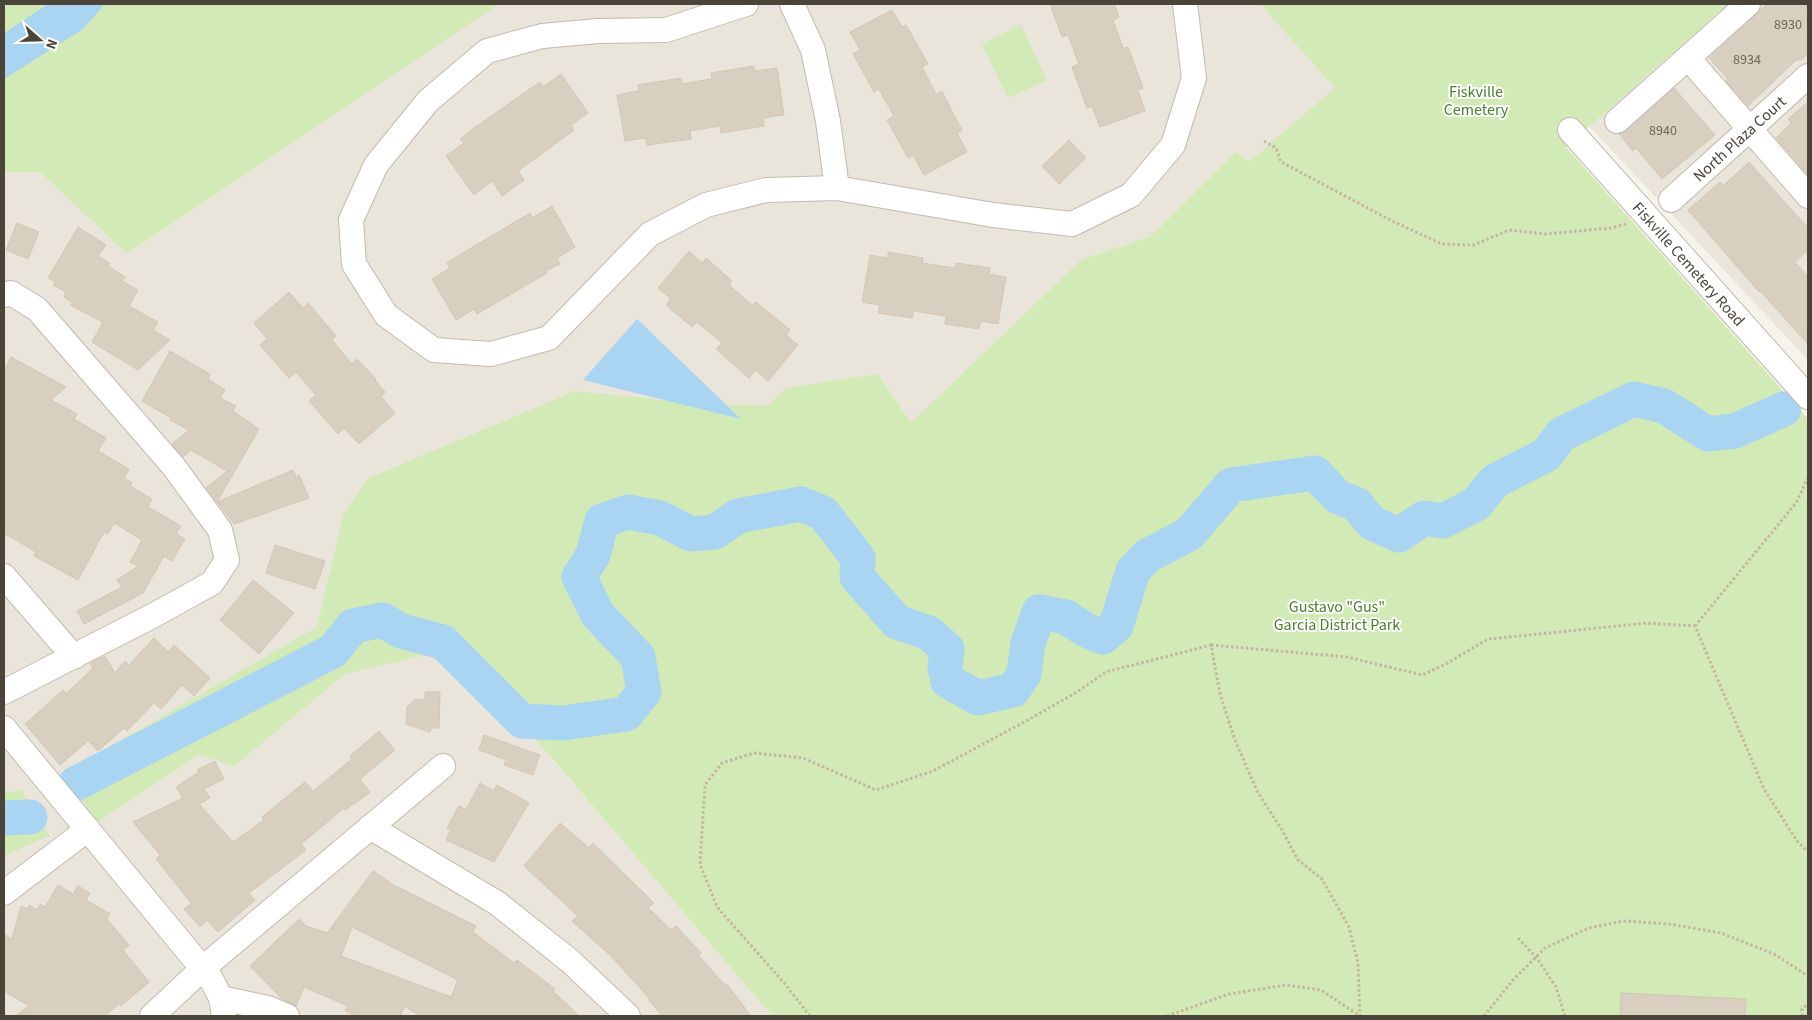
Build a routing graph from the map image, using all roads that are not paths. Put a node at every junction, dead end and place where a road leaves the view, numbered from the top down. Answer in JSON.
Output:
{"nodes":[{"id":1,"x":746,"y":4,"type":"edge"},
{"id":2,"x":792,"y":4,"type":"edge"},
{"id":3,"x":1185,"y":4,"type":"edge"},
{"id":4,"x":1748,"y":4,"type":"edge"},
{"id":5,"x":1688,"y":58,"type":"junction"},
{"id":6,"x":1808,"y":76,"type":"edge"},
{"id":7,"x":1617,"y":122,"type":"dead end"},
{"id":8,"x":1749,"y":129,"type":"junction"},
{"id":9,"x":1570,"y":130,"type":"dead end"},
{"id":10,"x":837,"y":188,"type":"junction"},
{"id":11,"x":1808,"y":196,"type":"edge"},
{"id":12,"x":1671,"y":200,"type":"dead end"},
{"id":13,"x":4,"y":295,"type":"edge"},
{"id":14,"x":1808,"y":397,"type":"edge"},
{"id":15,"x":4,"y":576,"type":"edge"},
{"id":16,"x":74,"y":657,"type":"junction"},
{"id":17,"x":4,"y":692,"type":"edge"},
{"id":18,"x":4,"y":728,"type":"edge"},
{"id":19,"x":443,"y":766,"type":"dead end"},
{"id":20,"x":370,"y":827,"type":"junction"},
{"id":21,"x":88,"y":829,"type":"junction"},
{"id":22,"x":4,"y":893,"type":"edge"},
{"id":23,"x":202,"y":969,"type":"junction"},
{"id":24,"x":222,"y":1007,"type":"edge"},
{"id":25,"x":152,"y":1016,"type":"edge"},
{"id":26,"x":287,"y":1016,"type":"edge"},
{"id":27,"x":628,"y":1016,"type":"edge"}],
"edges":[{"from":1,"to":10,"type":"street"},
{"from":2,"to":10,"type":"street"},
{"from":3,"to":10,"type":"street"},
{"from":4,"to":5,"type":"street"},
{"from":5,"to":7,"type":"street"},
{"from":5,"to":8,"type":"street"},
{"from":6,"to":8,"type":"street","name":"North Plaza Court"},
{"from":8,"to":11,"type":"street"},
{"from":8,"to":12,"type":"street","name":"North Plaza Court"},
{"from":9,"to":14,"type":"street","name":"Fiskville Cemetery Road"},
{"from":13,"to":16,"type":"street"},
{"from":15,"to":16,"type":"street"},
{"from":16,"to":17,"type":"street"},
{"from":18,"to":21,"type":"street"},
{"from":19,"to":20,"type":"street"},
{"from":20,"to":23,"type":"street"},
{"from":20,"to":27,"type":"street"},
{"from":21,"to":22,"type":"street"},
{"from":21,"to":23,"type":"street"},
{"from":23,"to":24,"type":"street"},
{"from":23,"to":25,"type":"street"},
{"from":24,"to":26,"type":"street"}]}
